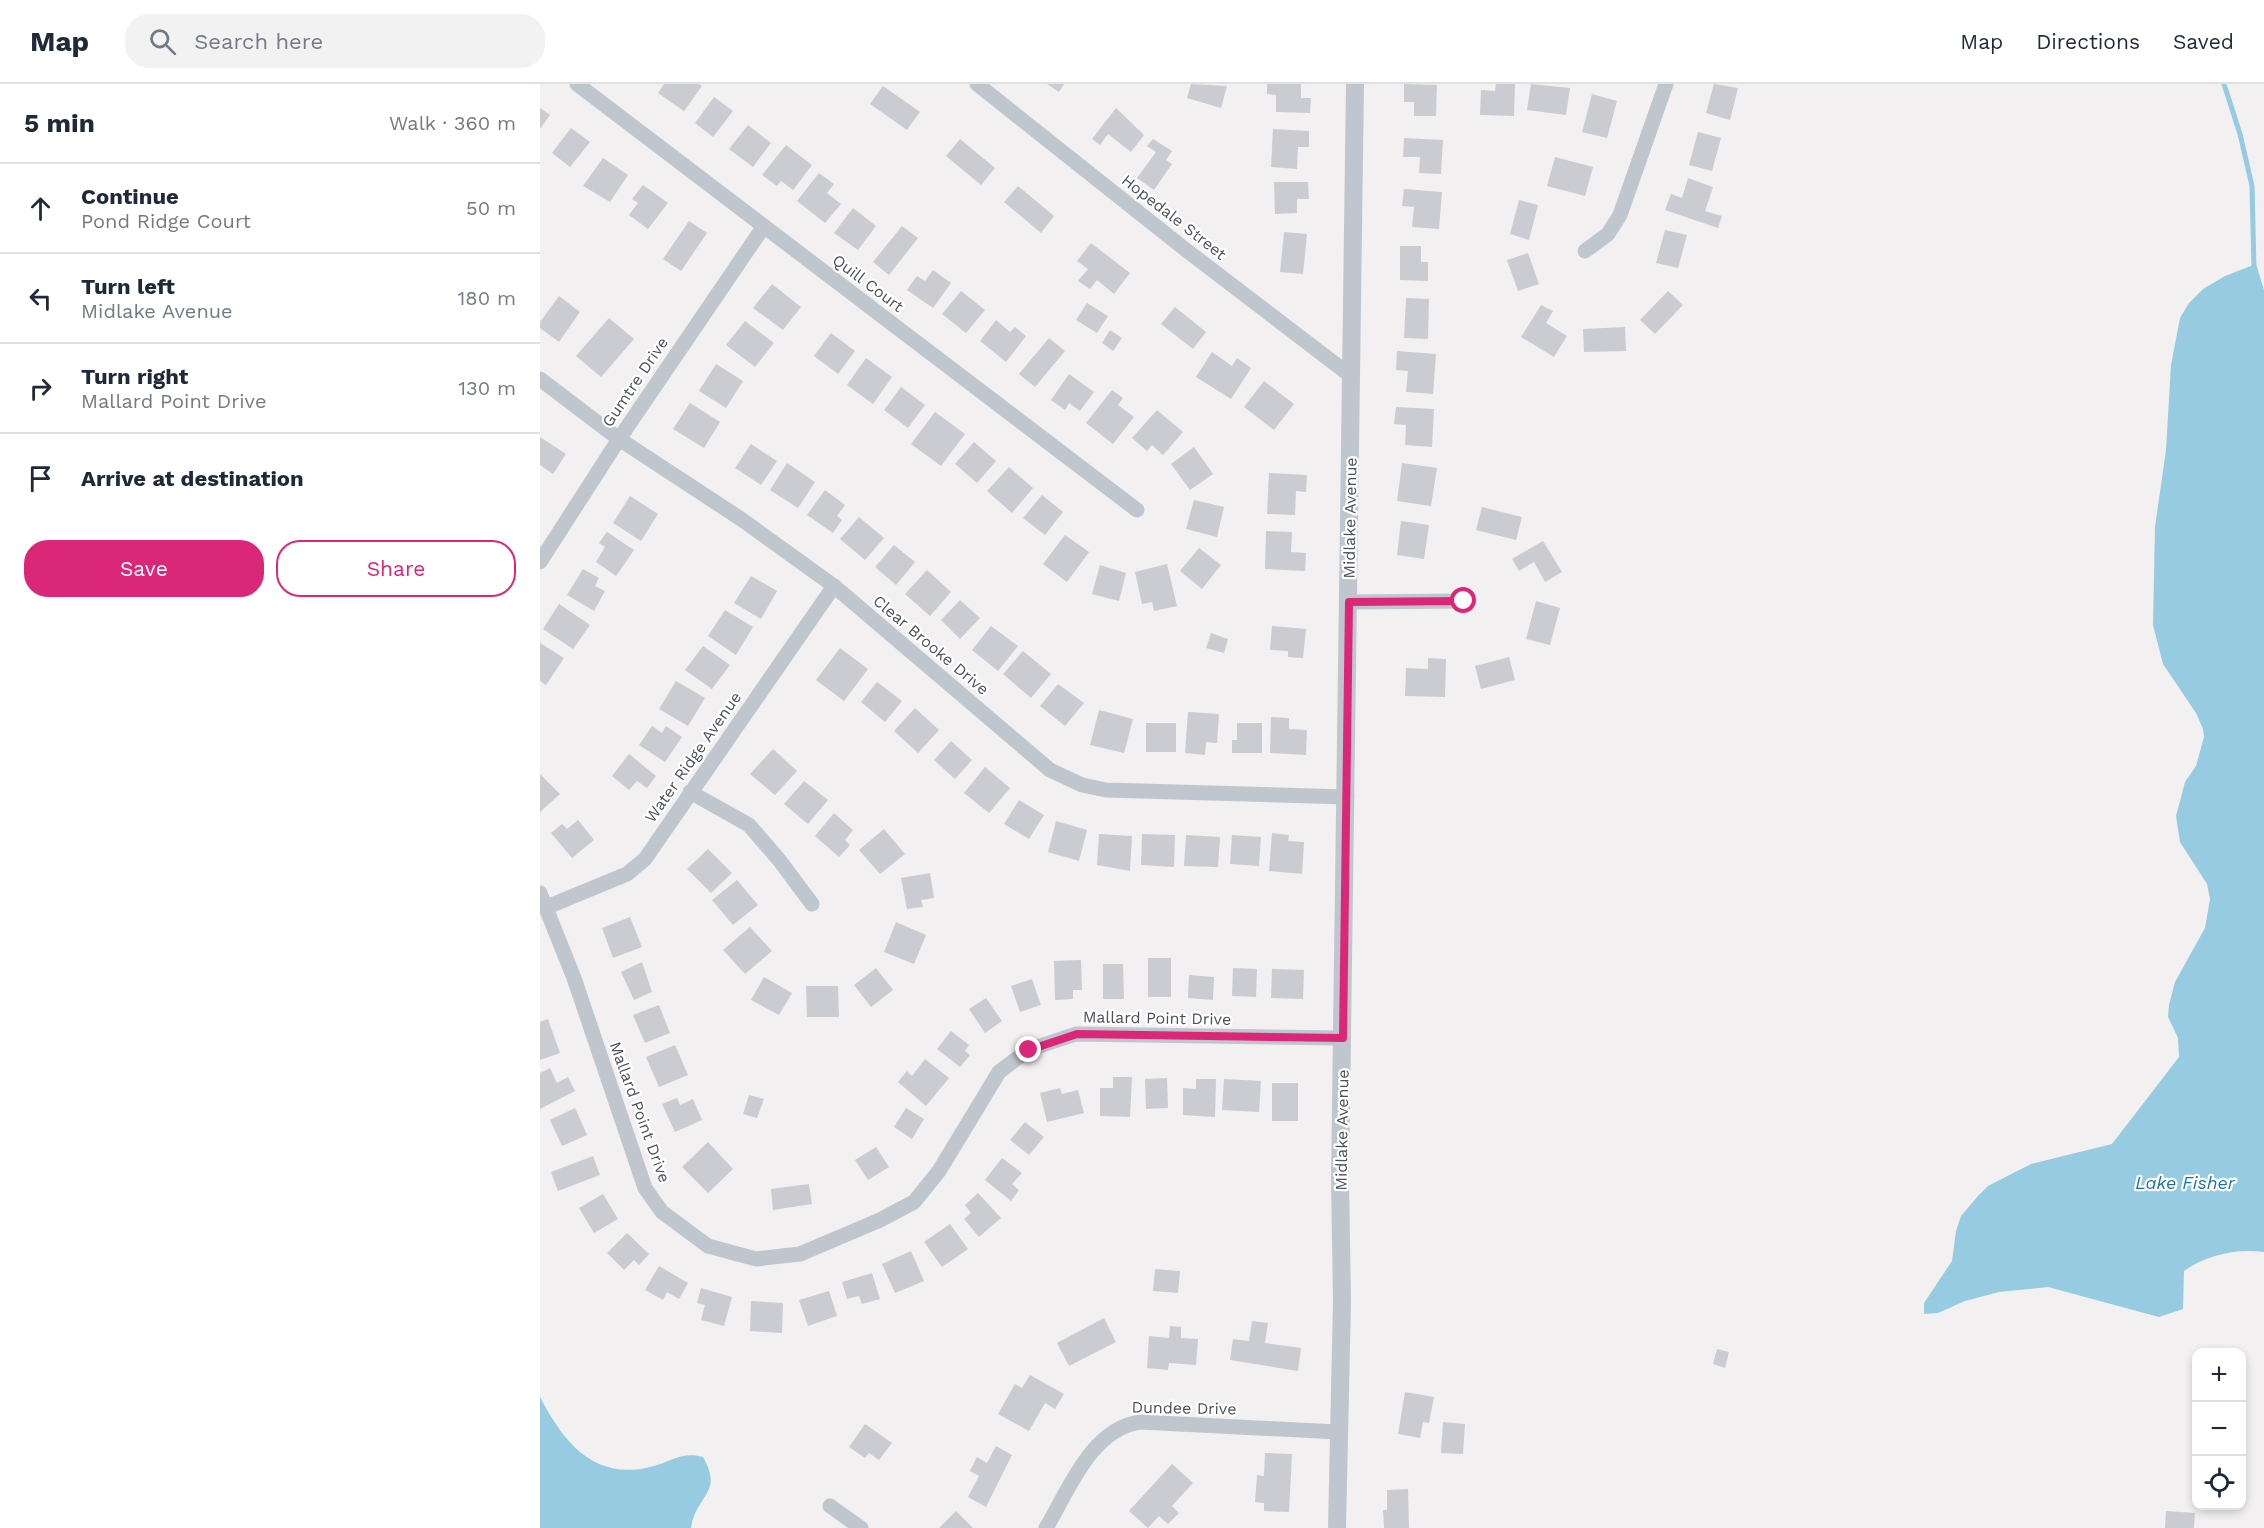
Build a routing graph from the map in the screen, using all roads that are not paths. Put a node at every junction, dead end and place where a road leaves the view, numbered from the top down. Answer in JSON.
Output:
{"nodes":[{"id":1,"x":577,"y":84,"type":"edge"},
{"id":2,"x":976,"y":84,"type":"edge"},
{"id":3,"x":1355,"y":84,"type":"edge"},
{"id":4,"x":1666,"y":84,"type":"edge"},
{"id":5,"x":764,"y":226,"type":"junction"},
{"id":6,"x":1586,"y":251,"type":"dead end"},
{"id":7,"x":1351,"y":376,"type":"junction"},
{"id":8,"x":540,"y":379,"type":"edge"},
{"id":9,"x":619,"y":439,"type":"junction"},
{"id":10,"x":1137,"y":510,"type":"dead end"},
{"id":11,"x":540,"y":562,"type":"edge"},
{"id":12,"x":834,"y":586,"type":"junction"},
{"id":13,"x":1464,"y":601,"type":"dead end"},
{"id":14,"x":1349,"y":602,"type":"junction"},
{"id":15,"x":690,"y":792,"type":"junction"},
{"id":16,"x":1347,"y":797,"type":"junction"},
{"id":17,"x":540,"y":892,"type":"edge"},
{"id":18,"x":812,"y":904,"type":"dead end"},
{"id":19,"x":547,"y":908,"type":"junction"},
{"id":20,"x":1343,"y":1038,"type":"junction"},
{"id":21,"x":1338,"y":1432,"type":"junction"},
{"id":22,"x":830,"y":1506,"type":"dead end"},
{"id":23,"x":861,"y":1528,"type":"edge"},
{"id":24,"x":1046,"y":1528,"type":"edge"},
{"id":25,"x":1337,"y":1528,"type":"edge"}],
"edges":[{"from":1,"to":5,"type":"street","name":"Quill Court"},
{"from":2,"to":7,"type":"street","name":"Hopedale Street"},
{"from":3,"to":7,"type":"street","name":"Midlake Avenue"},
{"from":4,"to":6,"type":"street"},
{"from":5,"to":9,"type":"street","name":"Gumtre Drive"},
{"from":5,"to":10,"type":"street","name":"Quill Court"},
{"from":7,"to":14,"type":"street","name":"Midlake Avenue"},
{"from":8,"to":9,"type":"street","name":"Clear Brooke Drive"},
{"from":9,"to":11,"type":"street","name":"Gumtre Drive"},
{"from":9,"to":12,"type":"street","name":"Clear Brooke Drive"},
{"from":12,"to":15,"type":"street","name":"Water Ridge Avenue"},
{"from":12,"to":16,"type":"street","name":"Clear Brooke Drive"},
{"from":13,"to":14,"type":"street"},
{"from":14,"to":16,"type":"street","name":"Midlake Avenue"},
{"from":15,"to":18,"type":"street"},
{"from":15,"to":19,"type":"street","name":"Water Ridge Avenue"},
{"from":16,"to":20,"type":"street","name":"Midlake Avenue"},
{"from":17,"to":19,"type":"street","name":"Mallard Point Drive"},
{"from":19,"to":20,"type":"street","name":"Mallard Point Drive"},
{"from":20,"to":21,"type":"street","name":"Midlake Avenue"},
{"from":21,"to":24,"type":"street","name":"Dundee Drive"},
{"from":21,"to":25,"type":"street","name":"Midlake Avenue"},
{"from":22,"to":23,"type":"street"}]}
